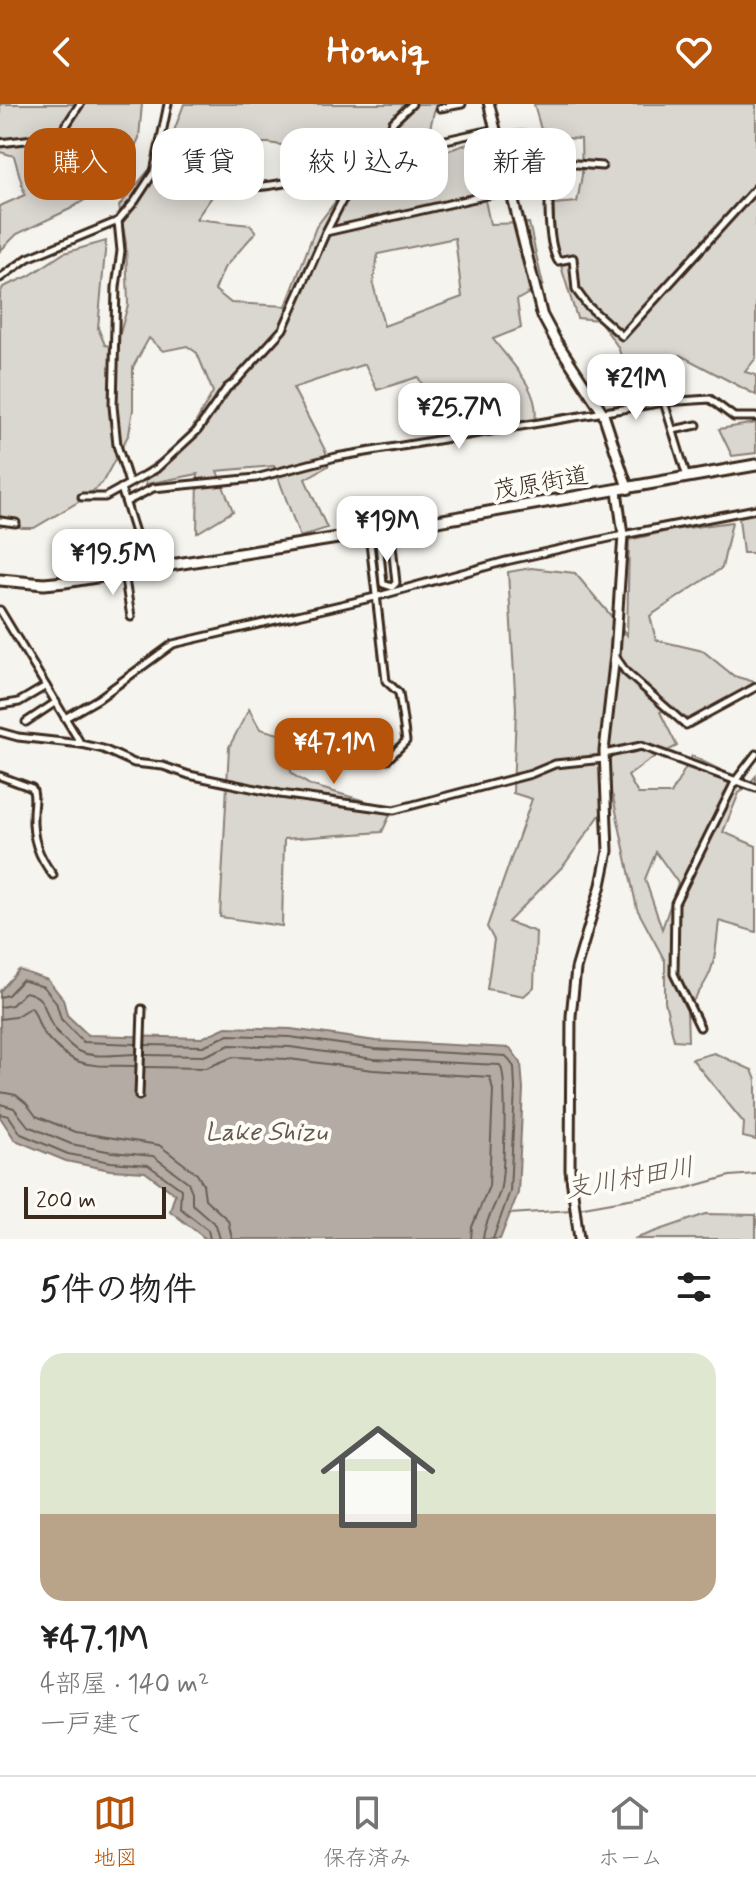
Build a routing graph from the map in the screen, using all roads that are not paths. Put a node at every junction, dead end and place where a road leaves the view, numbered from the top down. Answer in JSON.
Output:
{"nodes":[{"id":1,"x":80,"y":104,"type":"edge"},
{"id":2,"x":168,"y":104,"type":"edge"},
{"id":3,"x":412,"y":104,"type":"edge"},
{"id":4,"x":462,"y":104,"type":"edge"},
{"id":5,"x":489,"y":104,"type":"edge"},
{"id":6,"x":440,"y":108,"type":"dead end"},
{"id":7,"x":391,"y":128,"type":"edge"},
{"id":8,"x":495,"y":128,"type":"edge"},
{"id":9,"x":0,"y":143,"type":"edge"},
{"id":10,"x":576,"y":164,"type":"edge"},
{"id":11,"x":602,"y":166,"type":"dead end"},
{"id":12,"x":756,"y":188,"type":"edge"},
{"id":13,"x":343,"y":200,"type":"edge"},
{"id":14,"x":466,"y":200,"type":"edge"},
{"id":15,"x":512,"y":200,"type":"edge"},
{"id":16,"x":551,"y":200,"type":"edge"},
{"id":17,"x":118,"y":221,"type":"junction"},
{"id":18,"x":326,"y":232,"type":"junction"},
{"id":19,"x":0,"y":278,"type":"edge"},
{"id":20,"x":664,"y":402,"type":"junction"},
{"id":21,"x":603,"y":413,"type":"junction"},
{"id":22,"x":756,"y":417,"type":"edge"},
{"id":23,"x":697,"y":425,"type":"dead end"},
{"id":24,"x":673,"y":430,"type":"junction"},
{"id":25,"x":756,"y":465,"type":"edge"},
{"id":26,"x":687,"y":477,"type":"junction"},
{"id":27,"x":129,"y":483,"type":"junction"},
{"id":28,"x":121,"y":488,"type":"junction"},
{"id":29,"x":622,"y":490,"type":"junction"},
{"id":30,"x":82,"y":497,"type":"dead end"},
{"id":31,"x":126,"y":502,"type":"junction"},
{"id":32,"x":756,"y":509,"type":"edge"},
{"id":33,"x":0,"y":521,"type":"edge"},
{"id":34,"x":16,"y":523,"type":"dead end"},
{"id":35,"x":375,"y":535,"type":"junction"},
{"id":36,"x":623,"y":535,"type":"junction"},
{"id":37,"x":140,"y":569,"type":"junction"},
{"id":38,"x":124,"y":572,"type":"junction"},
{"id":39,"x":0,"y":580,"type":"edge"},
{"id":40,"x":375,"y":597,"type":"junction"},
{"id":41,"x":0,"y":610,"type":"edge"},
{"id":42,"x":131,"y":617,"type":"dead end"},
{"id":43,"x":615,"y":655,"type":"junction"},
{"id":44,"x":46,"y":686,"type":"junction"},
{"id":45,"x":756,"y":687,"type":"edge"},
{"id":46,"x":56,"y":702,"type":"junction"},
{"id":47,"x":0,"y":705,"type":"edge"},
{"id":48,"x":65,"y":718,"type":"junction"},
{"id":49,"x":26,"y":722,"type":"dead end"},
{"id":50,"x":0,"y":732,"type":"edge"},
{"id":51,"x":81,"y":744,"type":"junction"},
{"id":52,"x":756,"y":754,"type":"edge"},
{"id":53,"x":604,"y":756,"type":"junction"},
{"id":54,"x":387,"y":760,"type":"dead end"},
{"id":55,"x":0,"y":776,"type":"edge"},
{"id":56,"x":736,"y":780,"type":"junction"},
{"id":57,"x":756,"y":788,"type":"edge"},
{"id":58,"x":53,"y":875,"type":"dead end"},
{"id":59,"x":142,"y":1012,"type":"dead end"},
{"id":60,"x":700,"y":1027,"type":"dead end"},
{"id":61,"x":139,"y":1096,"type":"dead end"},
{"id":62,"x":579,"y":1239,"type":"edge"}],
"edges":[{"from":1,"to":9,"type":"street"},
{"from":2,"to":17,"type":"street"},
{"from":3,"to":7,"type":"street"},
{"from":4,"to":6,"type":"street"},
{"from":5,"to":8,"type":"main road"},
{"from":10,"to":11,"type":"street"},
{"from":12,"to":16,"type":"street"},
{"from":13,"to":18,"type":"street"},
{"from":14,"to":18,"type":"street"},
{"from":15,"to":21,"type":"main road"},
{"from":17,"to":19,"type":"street"},
{"from":17,"to":27,"type":"street"},
{"from":18,"to":27,"type":"street"},
{"from":20,"to":21,"type":"street"},
{"from":20,"to":22,"type":"street"},
{"from":20,"to":24,"type":"street"},
{"from":21,"to":29,"type":"main road"},
{"from":21,"to":31,"type":"street"},
{"from":23,"to":24,"type":"street"},
{"from":24,"to":26,"type":"street"},
{"from":25,"to":26,"type":"main road","name":"茂原街道"},
{"from":26,"to":29,"type":"main road","name":"茂原街道"},
{"from":27,"to":28,"type":"street"},
{"from":28,"to":30,"type":"street"},
{"from":28,"to":31,"type":"street"},
{"from":29,"to":35,"type":"main road","name":"茂原街道"},
{"from":29,"to":36,"type":"street"},
{"from":31,"to":37,"type":"street"},
{"from":32,"to":36,"type":"street"},
{"from":33,"to":34,"type":"street"},
{"from":35,"to":35,"type":"street"},
{"from":35,"to":37,"type":"main road","name":"茂原街道"},
{"from":35,"to":40,"type":"street"},
{"from":36,"to":40,"type":"street"},
{"from":36,"to":43,"type":"street"},
{"from":37,"to":38,"type":"main road","name":"茂原街道"},
{"from":38,"to":39,"type":"main road","name":"茂原街道"},
{"from":38,"to":42,"type":"street"},
{"from":40,"to":48,"type":"street"},
{"from":40,"to":54,"type":"street"},
{"from":41,"to":44,"type":"street"},
{"from":43,"to":45,"type":"street"},
{"from":43,"to":53,"type":"street"},
{"from":44,"to":46,"type":"street"},
{"from":44,"to":47,"type":"street"},
{"from":46,"to":48,"type":"street"},
{"from":46,"to":49,"type":"street"},
{"from":48,"to":51,"type":"street"},
{"from":50,"to":51,"type":"street"},
{"from":51,"to":53,"type":"street"},
{"from":52,"to":56,"type":"street"},
{"from":53,"to":56,"type":"street"},
{"from":53,"to":62,"type":"street"},
{"from":55,"to":58,"type":"street"},
{"from":56,"to":57,"type":"street"},
{"from":56,"to":60,"type":"street"},
{"from":59,"to":61,"type":"street"}]}
